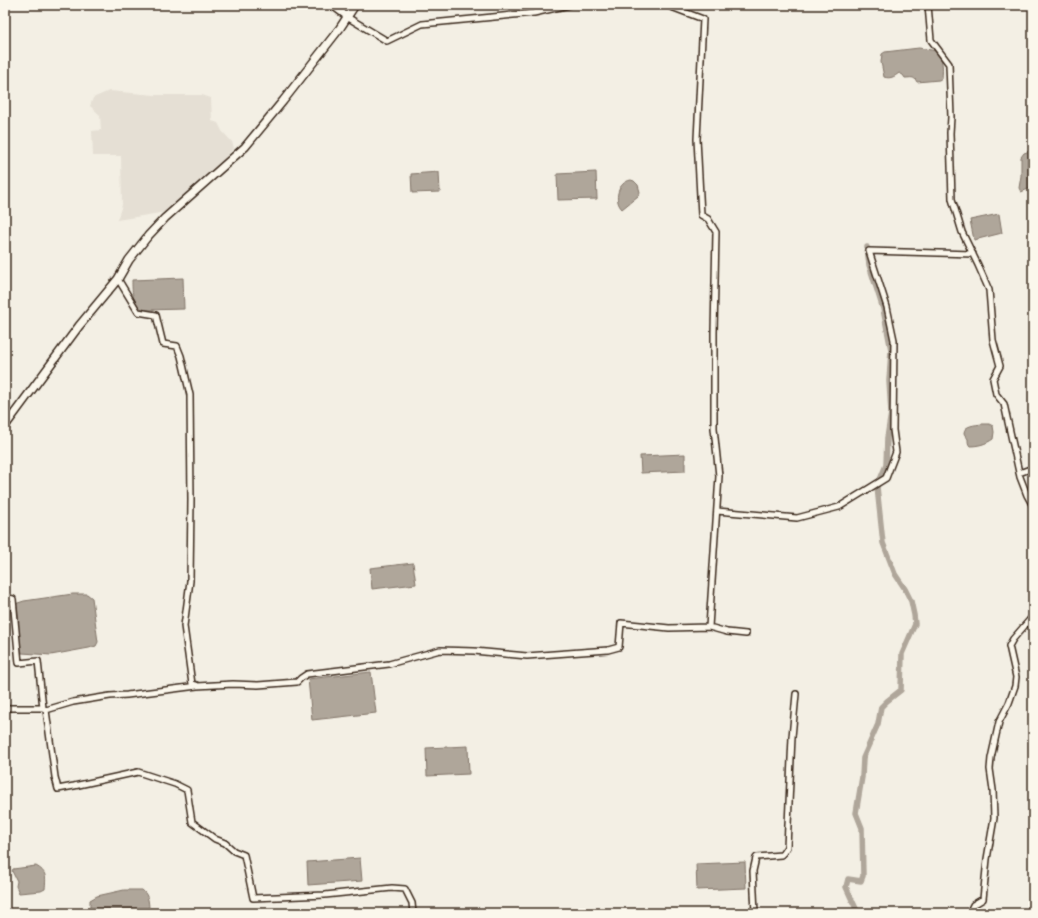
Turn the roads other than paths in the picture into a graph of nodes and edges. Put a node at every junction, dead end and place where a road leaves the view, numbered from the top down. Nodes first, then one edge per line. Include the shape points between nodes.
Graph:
1 (331, 5) edge
2 (336, 5) edge
3 (355, 5) edge
4 (569, 5) edge
5 (666, 5) edge
6 (928, 5) edge
7 (347, 18) junction
8 (973, 254) junction
9 (118, 279) junction
10 (5, 426) edge
11 (1033, 468) edge
12 (1018, 473) junction
13 (1033, 506) edge
14 (717, 511) junction
15 (5, 597) edge
16 (1033, 616) edge
17 (709, 627) junction
18 (746, 634) dead end
19 (197, 686) junction
20 (796, 694) dead end
21 (5, 708) edge
22 (44, 709) junction
23 (413, 913) edge
24 (754, 913) edge
25 (969, 913) edge

1 - 7 street
2 - 7 street
3 - 7 main road
4 - 7 street via 534,13 422,24 387,40
5 - 14 street via 703,19 697,139 701,215 708,219 716,232 714,428 719,476
6 - 8 street via 931,40 949,64 952,199 962,232
7 - 9 main road via 245,147 165,218 129,260
8 - 12 street via 989,290 993,340 1000,366 993,379 996,394 1004,404
8 - 14 street via 869,251 887,307 894,340 893,430 896,452 886,478 839,507 797,518
9 - 10 main road via 79,326
9 - 19 street via 138,312 156,315 163,344 177,346 190,395 190,582 184,626 192,684
11 - 12 street
12 - 13 street
14 - 17 street
15 - 22 street via 13,600 19,663 38,661
16 - 25 street via 1009,646 1016,677 1015,686 999,722 991,758 994,818 983,899 972,904
17 - 18 street
17 - 19 street via 669,628 621,623 619,647 608,650 527,656 440,650 389,664 307,674 297,682
19 - 22 street via 110,696
20 - 24 street via 787,847 781,855 756,858 753,871
21 - 22 street
22 - 23 street via 58,789 138,772 187,790 192,822 215,839 244,855 253,898 406,889

